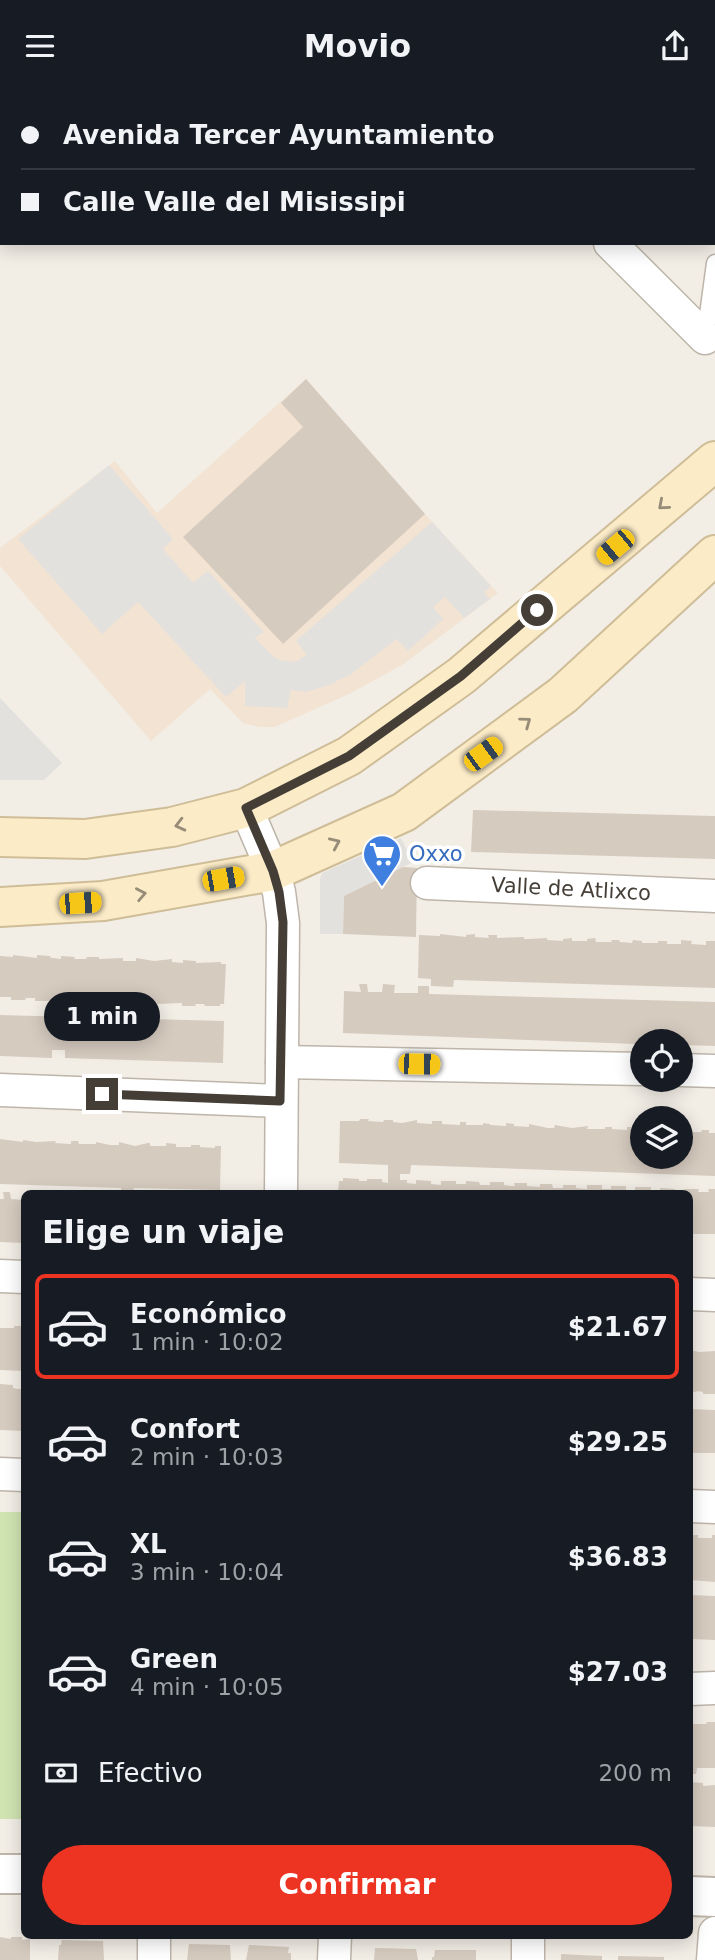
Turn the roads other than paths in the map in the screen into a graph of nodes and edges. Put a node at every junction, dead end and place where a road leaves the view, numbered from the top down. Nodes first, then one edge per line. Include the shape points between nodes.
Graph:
1 (612, 245) edge
2 (715, 263) edge
3 (710, 344) edge
4 (715, 461) edge
5 (715, 555) edge
6 (246, 808) junction
7 (0, 837) edge
8 (273, 871) junction
9 (427, 883) dead end
10 (715, 896) edge
11 (0, 907) edge
12 (282, 1062) junction
13 (630, 1069) edge
14 (693, 1070) edge
15 (715, 1071) edge
16 (0, 1090) edge
17 (280, 1101) junction
18 (281, 1190) edge
19 (0, 1276) edge
20 (21, 1277) edge
21 (693, 1294) edge
22 (715, 1295) edge
23 (0, 1474) edge
24 (21, 1475) edge
25 (693, 1506) edge
26 (715, 1507) edge
27 (715, 1688) edge
28 (693, 1689) edge
29 (0, 1874) edge
30 (21, 1874) edge
31 (693, 1896) edge
32 (715, 1897) edge
33 (715, 1933) edge
34 (154, 1939) edge
35 (335, 1939) edge
36 (528, 1939) edge
37 (154, 1960) edge
38 (334, 1960) edge
39 (528, 1960) edge
40 (713, 1960) edge

1 - 3 street
2 - 3 lane
4 -> 6 main road via 461,676 349,756
8 -> 5 main road via 404,812 563,695
6 -> 7 main road via 172,827 85,839
6 - 8 street
11 -> 8 main road via 103,901
8 - 12 street via 283,922
9 - 10 street, Valle de Atlixco
12 - 13 street
12 - 17 street
14 - 15 street
16 - 17 street
17 - 18 street
19 - 20 street
21 - 22 street
23 - 24 street
25 - 26 street
27 - 28 street
29 - 30 street
31 - 32 street
33 - 40 street
34 - 37 street
35 - 38 street
36 - 39 street

